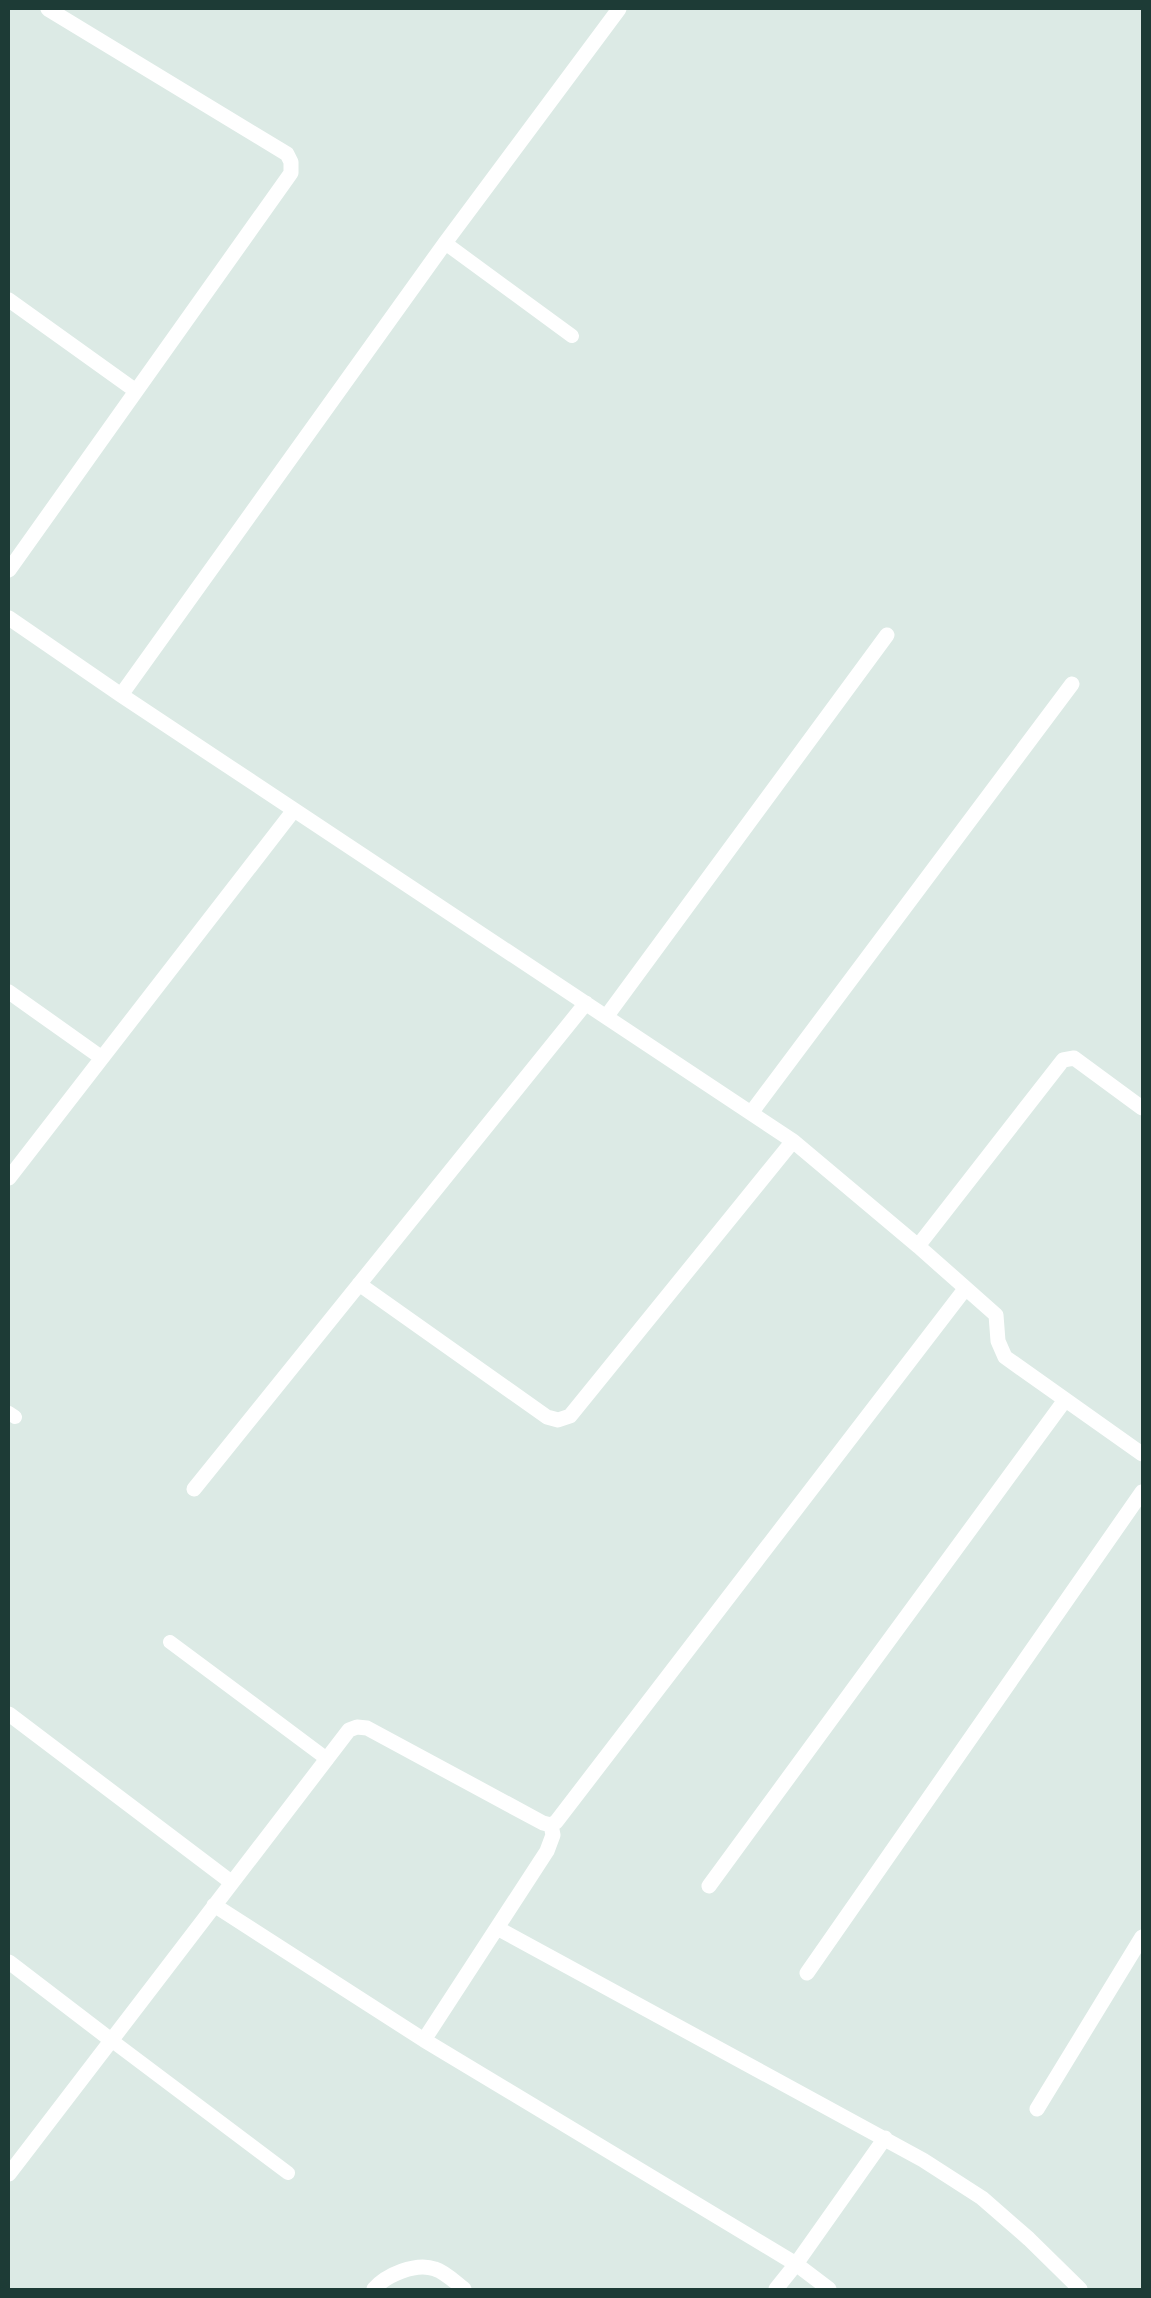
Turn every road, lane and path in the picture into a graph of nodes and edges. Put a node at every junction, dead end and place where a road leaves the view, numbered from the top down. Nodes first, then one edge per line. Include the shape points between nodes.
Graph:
1 (48, 9) edge
2 (619, 9) edge
3 (445, 243) junction
4 (9, 300) edge
5 (572, 336) dead end
6 (136, 391) junction
7 (9, 570) edge
8 (9, 618) edge
9 (887, 635) dead end
10 (1072, 684) dead end
11 (121, 695) junction
12 (294, 810) junction
13 (9, 992) edge
14 (586, 1004) junction
15 (606, 1017) junction
16 (102, 1058) junction
17 (1142, 1108) edge
18 (751, 1113) junction
19 (793, 1141) junction
20 (9, 1178) edge
21 (918, 1246) junction
22 (360, 1284) junction
23 (965, 1289) junction
24 (1064, 1400) junction
25 (1142, 1454) edge
26 (194, 1489) dead end
27 (1142, 1492) edge
28 (170, 1642) dead end
29 (9, 1714) edge
30 (327, 1759) junction
31 (551, 1825) junction
32 (231, 1882) junction
33 (709, 1886) dead end
34 (214, 1905) junction
35 (497, 1928) junction
36 (1142, 1937) edge
37 (9, 1962) edge
38 (807, 1973) dead end
39 (111, 2040) junction
40 (424, 2040) junction
41 (1038, 2109) dead end
42 (885, 2138) junction
43 (288, 2173) dead end
44 (9, 2174) edge
45 (796, 2264) junction
46 (374, 2289) edge
47 (464, 2289) edge
48 (776, 2289) edge
49 (829, 2289) edge
50 (1080, 2289) edge

1 - 6 street via 287,154 291,162 291,174
2 - 3 street
3 - 5 lane
3 - 11 street
4 - 6 street
6 - 7 street
8 - 11 street
9 - 15 street
10 - 18 street
11 - 12 street
12 - 14 street
12 - 16 street
13 - 16 street
14 - 15 street
14 - 22 street
15 - 18 street
16 - 20 street
17 - 21 street via 1074,1058 1063,1060
18 - 19 street
19 - 21 street
19 - 22 street via 570,1416 563,1420 547,1417
21 - 23 street
22 - 26 street
23 - 24 street via 996,1315 998,1341 1005,1357
23 - 31 street
24 - 25 street
24 - 33 street
27 - 38 street
28 - 30 lane
29 - 32 street
30 - 31 street via 349,1730 367,1728
30 - 32 street
31 - 35 street via 553,1835 547,1851
32 - 34 street
34 - 39 street
34 - 40 street
35 - 40 street
35 - 42 street
36 - 41 street
37 - 39 street
39 - 43 lane
39 - 44 street
40 - 45 street
42 - 45 street
42 - 50 street via 982,2198
45 - 48 street
45 - 49 street
46 - 47 street via 392,2275 412,2268 435,2268

